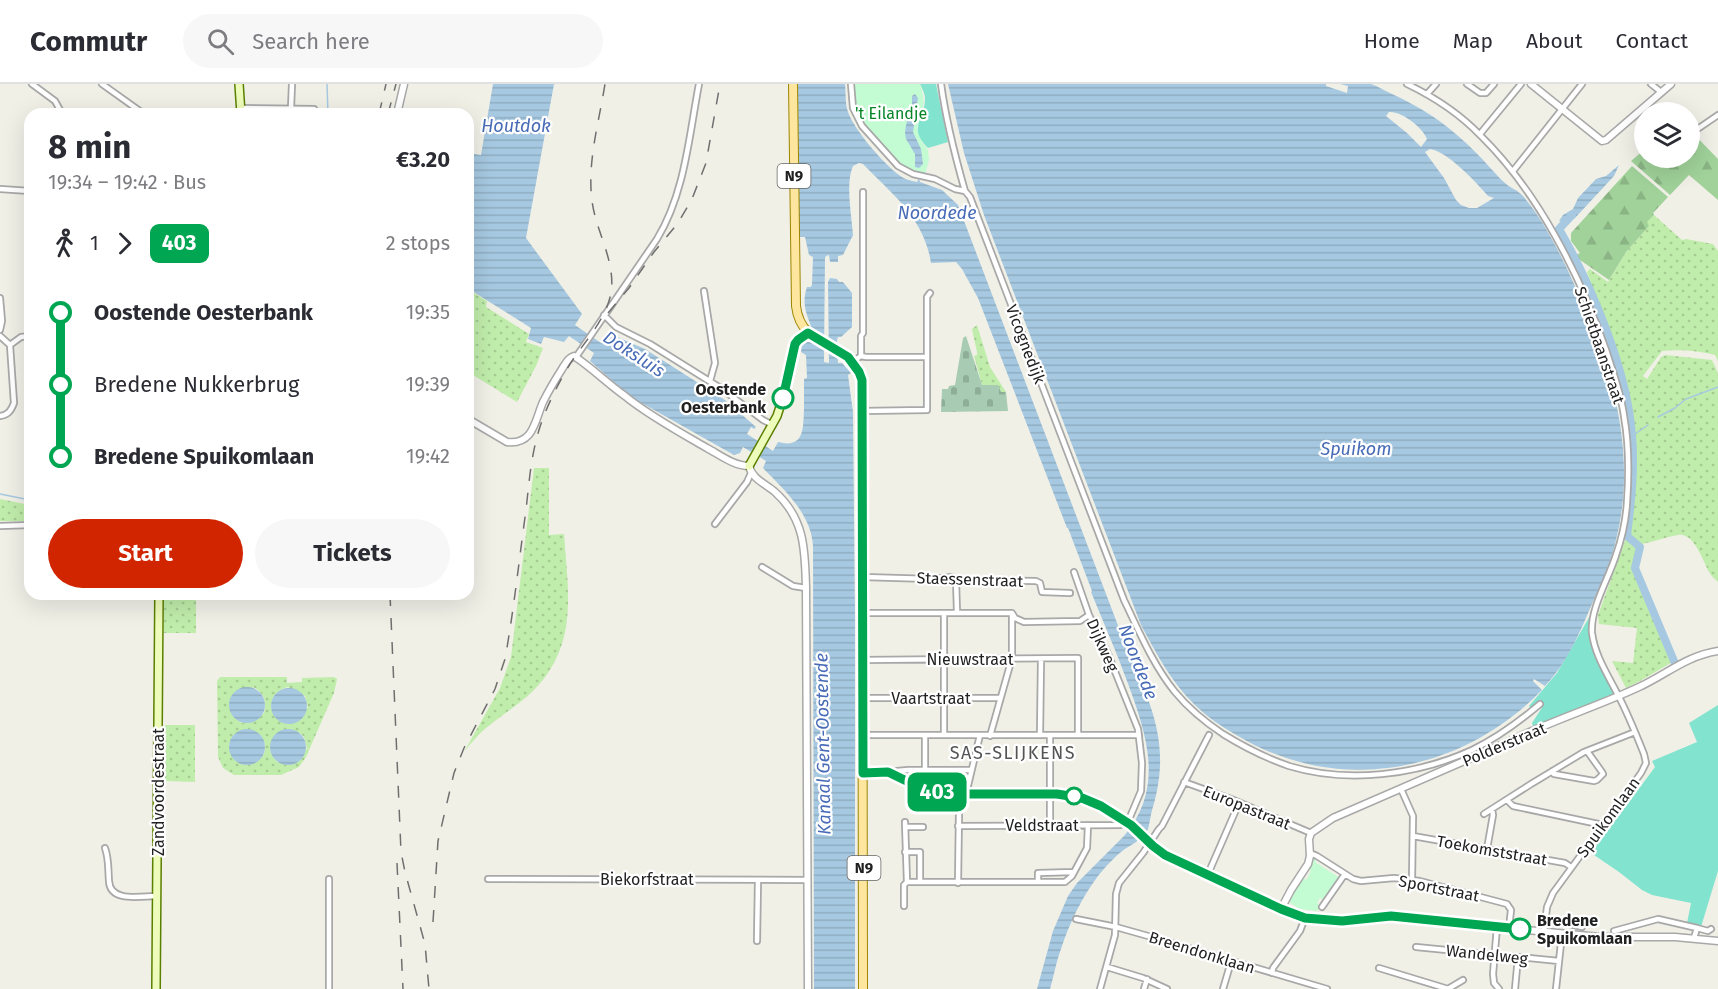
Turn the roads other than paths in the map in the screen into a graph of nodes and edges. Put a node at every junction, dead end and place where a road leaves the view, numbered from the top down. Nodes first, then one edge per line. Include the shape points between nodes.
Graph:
1 (32, 84) edge
2 (102, 84) edge
3 (239, 84) edge
4 (292, 84) edge
5 (404, 84) edge
6 (699, 84) edge
7 (793, 84) edge
8 (851, 84) edge
9 (941, 84) edge
10 (1407, 84) edge
11 (1436, 84) edge
12 (1467, 84) edge
13 (1494, 84) edge
14 (1521, 84) edge
15 (1531, 84) edge
16 (1582, 84) edge
17 (1651, 84) edge
18 (1671, 84) edge
19 (1661, 92) junction
20 (1427, 94) junction
21 (59, 108) edge
22 (136, 108) edge
23 (241, 108) edge
24 (291, 108) edge
25 (398, 108) edge
26 (1562, 109) junction
27 (1718, 114) edge
28 (1700, 127) edge
29 (1480, 134) junction
30 (1513, 171) junction
31 (0, 189) edge
32 (24, 191) edge
33 (965, 191) junction
34 (863, 192) dead end
35 (704, 291) dead end
36 (930, 293) dead end
37 (0, 298) edge
38 (604, 315) junction
39 (0, 330) edge
40 (810, 335) junction
41 (0, 336) edge
42 (24, 337) edge
43 (10, 345) junction
44 (861, 356) junction
45 (576, 357) junction
46 (927, 357) junction
47 (852, 362) junction
48 (710, 381) junction
49 (862, 411) junction
50 (0, 417) edge
51 (474, 423) edge
52 (771, 428) junction
53 (750, 470) junction
54 (715, 524) dead end
55 (24, 525) edge
56 (0, 526) edge
57 (762, 567) dead end
58 (1074, 572) dead end
59 (863, 577) junction
60 (956, 580) junction
61 (806, 588) junction
62 (1070, 593) dead end
63 (159, 600) edge
64 (957, 612) junction
65 (1012, 612) junction
66 (863, 613) junction
67 (944, 614) junction
68 (1089, 615) junction
69 (1592, 633) joint
70 (1718, 651) edge
71 (1012, 658) junction
72 (944, 659) junction
73 (1041, 659) junction
74 (863, 660) junction
75 (1619, 696) junction
76 (863, 698) junction
77 (944, 698) junction
78 (1000, 698) junction
79 (1540, 704) dead end
80 (1635, 732) junction
81 (863, 735) junction
82 (944, 735) junction
83 (980, 735) junction
84 (1040, 735) junction
85 (1078, 735) junction
86 (1139, 735) junction
87 (1209, 735) dead end
88 (925, 736) junction
89 (990, 736) junction
90 (1050, 736) junction
91 (1587, 751) junction
92 (971, 770) junction
93 (925, 771) junction
94 (1552, 771) junction
95 (863, 773) junction
96 (893, 774) junction
97 (1184, 782) junction
98 (1401, 789) junction
99 (966, 794) junction
100 (1049, 794) junction
101 (1507, 800) junction
102 (1239, 803) junction
103 (1492, 809) junction
104 (1484, 814) dead end
105 (1129, 824) junction
106 (1050, 825) junction
107 (1088, 825) junction
108 (1603, 825) junction
109 (958, 826) junction
110 (923, 827) dead end
111 (1311, 833) junction
112 (1413, 836) junction
113 (1150, 843) junction
114 (105, 848) dead end
115 (1487, 849) junction
116 (905, 852) junction
117 (1310, 853) junction
118 (1571, 867) junction
119 (1074, 872) junction
120 (1208, 874) junction
121 (1345, 874) junction
122 (329, 879) dead end
123 (488, 879) dead end
124 (758, 880) junction
125 (807, 880) junction
126 (1412, 880) junction
127 (907, 882) junction
128 (920, 882) junction
129 (1038, 882) junction
130 (958, 883) junction
131 (157, 896) junction
132 (904, 906) dead end
133 (1322, 907) dead end
134 (1281, 909) junction
135 (1305, 918) junction
136 (1545, 918) junction
137 (1076, 919) dead end
138 (1116, 927) junction
139 (1497, 927) junction
140 (1582, 927) dead end
141 (1509, 928) junction
142 (1697, 928) junction
143 (1711, 929) dead end
144 (1544, 932) junction
145 (1616, 933) junction
146 (1562, 934) junction
147 (1694, 938) junction
148 (757, 941) dead end
149 (1718, 941) edge
150 (1416, 947) dead end
151 (1494, 955) junction
152 (1518, 957) junction
153 (1559, 961) junction
154 (1232, 962) junction
155 (1107, 967) junction
156 (1379, 968) dead end
157 (1272, 973) junction
158 (1147, 979) junction
159 (1463, 980) dead end
160 (1427, 986) edge
161 (156, 989) edge
162 (329, 989) edge
163 (808, 989) edge
164 (863, 989) edge
165 (1100, 989) edge
166 (1144, 989) edge
167 (1167, 989) edge
168 (1223, 989) edge
169 (1327, 989) edge
170 (1499, 989) edge
171 (1515, 989) edge
172 (1556, 989) edge

1 - 21 street
2 - 22 street
3 - 23 main road
4 - 24 street
5 - 25 street
6 - 38 street via 683,169 668,219
7 - 40 main road, N9 via 796,306 800,323
8 - 33 street via 857,117 898,166
9 - 33 street, Vicognedijk
10 - 20 street, Schietbaanstraat
11 - 20 street
12 - 13 street via 1486,93
14 - 29 street
15 - 26 street
16 - 26 street
17 - 19 street
18 - 19 street
19 - 26 street via 1604,141
20 - 29 street, Schietbaanstraat
26 - 30 street
27 - 28 street
29 - 30 street, Schietbaanstraat
30 - 69 street, Schietbaanstraat via 1576,276 1602,339 1622,404 1629,466 1626,517 1595,609
31 - 32 street
33 - 79 street, Vicognedijk via 1125,600 1166,680 1208,724 1265,757 1291,766 1358,775 1432,765 1473,750
34 - 44 street
35 - 48 street via 715,363
36 - 46 street
37 - 39 street
38 - 45 street
38 - 48 street via 615,327
40 - 47 main road
40 - 52 main road via 795,344 785,391
41 - 43 street
42 - 43 street
43 - 50 street via 14,403 7,415
44 - 46 street
44 - 47 street
45 - 51 street via 569,358 532,430 522,440 507,442
45 - 53 street via 626,398
46 - 49 street via 927,410
47 - 49 main road, N9 via 862,380
48 - 52 street
49 - 59 main road, N9
52 - 53 main road via 754,455
53 - 54 street via 747,482
53 - 61 street via 782,499 797,522 805,556
55 - 56 street
57 - 61 street via 793,586
58 - 68 street, Dijkweg
59 - 60 street, Staessenstraat
59 - 66 main road, N9
60 - 62 street, Staessenstraat via 1036,581 1042,592
60 - 64 street
61 - 125 street
63 - 131 main road, Zandvoordestraat
64 - 65 street
64 - 67 street
65 - 68 street via 1024,622 1080,621
65 - 71 street
66 - 67 street
66 - 74 main road, N9
67 - 72 street
68 - 86 street, Dijkweg
69 - 75 street, Spuikomlaan via 1594,646
70 - 75 street, Polderstraat via 1688,659
71 - 72 street, Nieuwstraat
71 - 73 street, Nieuwstraat
71 - 78 street
72 - 74 street, Nieuwstraat
72 - 77 street
73 - 84 street
73 - 85 street, Nieuwstraat via 1078,658
74 - 76 main road, N9
75 - 80 street, Spuikomlaan
75 - 98 street, Polderstraat
76 - 77 street, Vaartstraat
76 - 81 main road, N9
77 - 78 street, Vaartstraat
77 - 82 street
78 - 89 street
80 - 91 street
80 - 108 street, Spuikomlaan via 1645,765
81 - 88 street
81 - 95 main road, N9
82 - 83 street
82 - 88 street
83 - 89 street
83 - 92 street
84 - 89 street
84 - 90 street
85 - 86 street
85 - 90 street
86 - 105 street, Dijkweg via 1141,790
87 - 97 street
88 - 93 street
90 - 100 street
91 - 94 street
91 - 94 street via 1602,772 1594,782
92 - 93 street
92 - 99 street
93 - 96 street
94 - 101 street
95 - 96 street
95 - 164 main road, N9
96 - 99 street via 942,794
97 - 102 street, Europastraat
97 - 113 street
98 - 111 street, Polderstraat via 1333,818
98 - 112 street via 1413,816
99 - 100 street
99 - 109 street
100 - 105 street via 1089,800
100 - 106 street
101 - 103 street
101 - 108 street via 1513,806
102 - 111 street, Europastraat
102 - 120 street
103 - 104 street
103 - 115 street
105 - 107 street, Veldstraat
105 - 113 street
106 - 107 street, Veldstraat
106 - 109 street, Veldstraat
107 - 119 street via 1087,848
108 - 118 street, Spuikomlaan
109 - 130 street
110 - 116 street via 905,824
111 - 117 street
112 - 115 street, Toekomststraat
112 - 126 street
113 - 120 street via 1165,855
113 - 138 street via 1119,883
114 - 131 street via 112,891 121,897
115 - 118 street, Toekomststraat
116 - 127 street
116 - 128 street via 921,852
117 - 121 street
117 - 134 street via 1307,867
118 - 136 street, Spuikomlaan via 1553,893
119 - 129 street via 1065,882
119 - 129 street via 1038,873
120 - 134 street
121 - 126 street, Sportstraat via 1361,881
121 - 133 street
122 - 162 street
123 - 124 street, Biekorfstraat
124 - 125 street, Biekorfstraat
124 - 148 street
125 - 163 street
126 - 141 street, Sportstraat via 1507,904 1511,910
127 - 128 street
127 - 132 street
128 - 130 street
129 - 130 street
131 - 161 main road, Zandvoordestraat
134 - 135 street
135 - 139 street via 1342,921 1391,916
135 - 157 street
136 - 140 street
136 - 144 street, Spuikomlaan
137 - 138 street, Breendonklaan
138 - 154 street, Breendonklaan
138 - 155 street
139 - 141 street
139 - 151 street
141 - 144 street
142 - 143 street
142 - 145 street via 1658,919
142 - 147 street
144 - 146 street
145 - 146 street
145 - 147 street
146 - 153 street
147 - 149 street
150 - 151 street, Wandelweg
151 - 152 street, Wandelweg
151 - 170 street via 1493,977
152 - 153 street, Wandelweg
152 - 171 street
153 - 172 street
154 - 157 street, Breendonklaan
154 - 168 street
155 - 158 street
155 - 165 street
156 - 160 street
157 - 169 street, Breendonklaan
158 - 166 street
158 - 167 street
159 - 160 street via 1449,989

